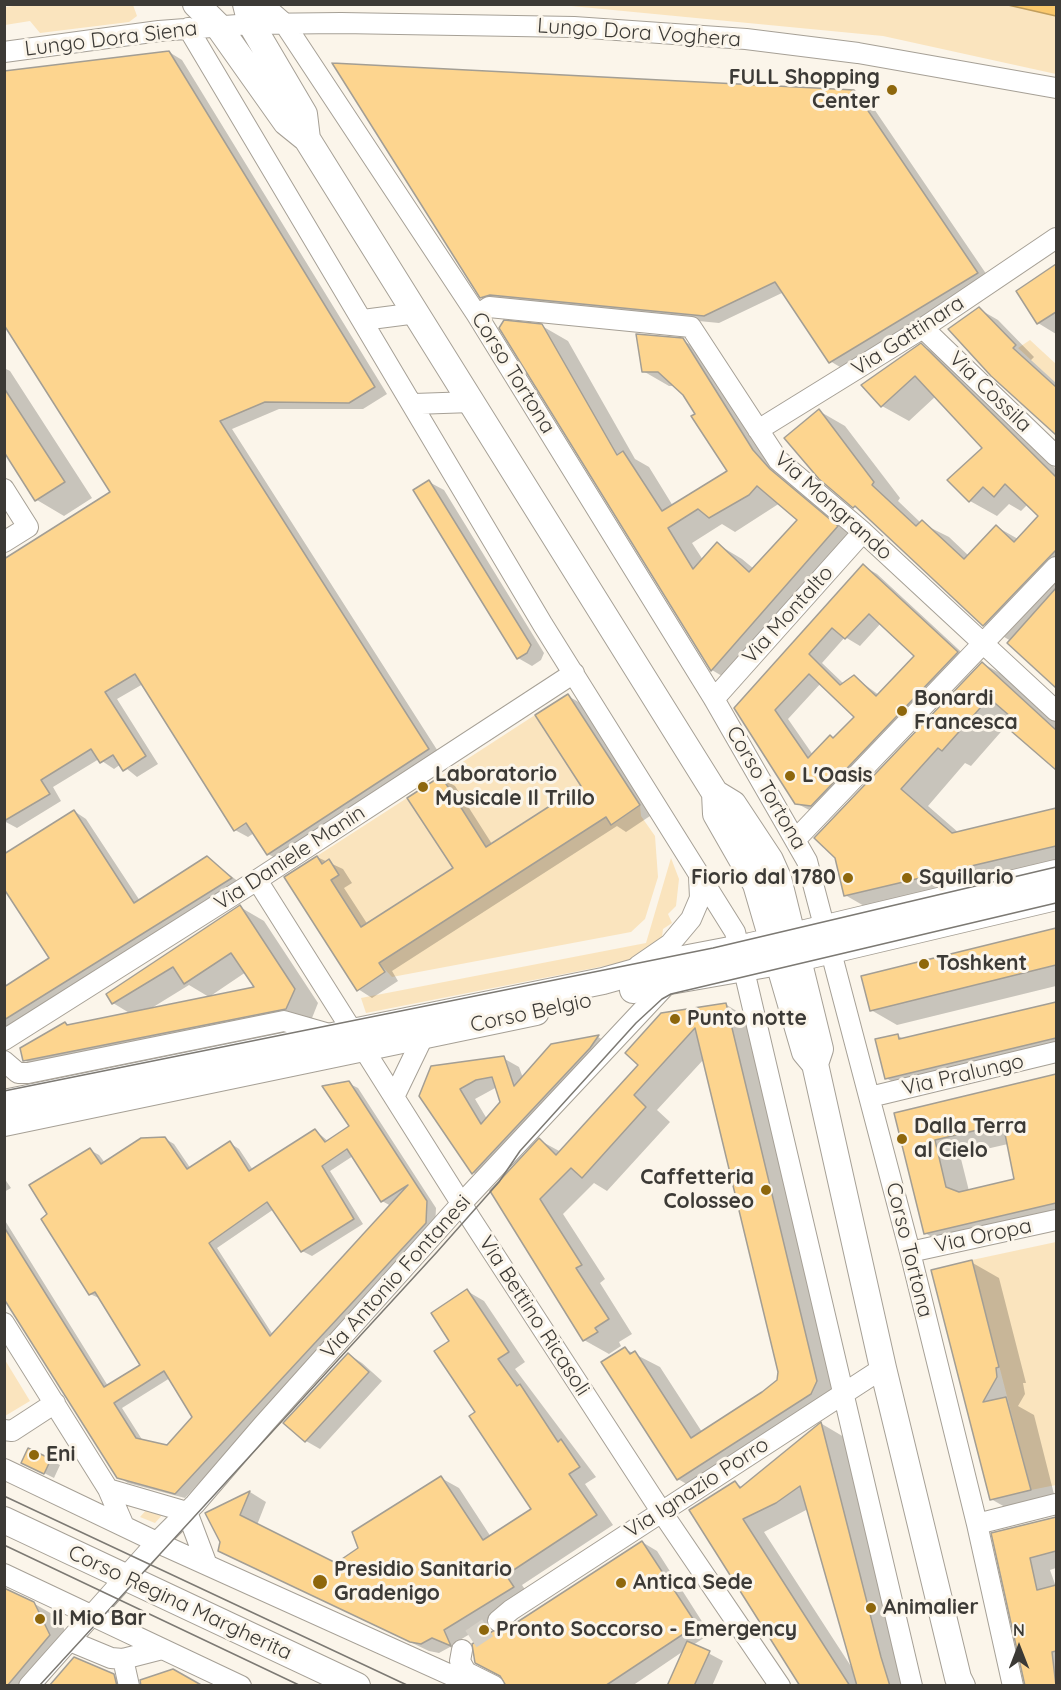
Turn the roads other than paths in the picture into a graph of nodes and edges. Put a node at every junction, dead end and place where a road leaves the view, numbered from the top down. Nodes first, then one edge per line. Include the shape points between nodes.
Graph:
1 (196, 4) edge
2 (253, 11) edge
3 (284, 23) junction
4 (218, 26) junction
5 (188, 28) junction
6 (4, 52) edge
7 (1056, 88) edge
8 (307, 138) junction
9 (1056, 238) edge
10 (417, 313) junction
11 (477, 315) junction
12 (363, 320) junction
13 (923, 328) junction
14 (472, 402) junction
15 (414, 404) junction
16 (758, 430) junction
17 (1056, 456) edge
18 (4, 489) edge
19 (863, 532) junction
20 (4, 542) edge
21 (1056, 567) edge
22 (983, 646) junction
23 (574, 673) junction
24 (714, 699) junction
25 (1056, 711) edge
26 (796, 839) junction
27 (698, 870) junction
28 (1056, 873) edge
29 (257, 880) junction
30 (1056, 897) edge
31 (829, 939) junction
32 (785, 949) junction
33 (742, 957) junction
34 (625, 975) junction
35 (670, 981) junction
36 (423, 1037) junction
37 (351, 1039) junction
38 (4, 1040) edge
39 (1056, 1052) edge
40 (4, 1061) edge
41 (394, 1096) junction
42 (870, 1097) junction
43 (4, 1103) edge
44 (4, 1123) edge
45 (461, 1204) junction
46 (1056, 1220) edge
47 (910, 1252) junction
48 (4, 1323) edge
49 (883, 1368) junction
50 (843, 1393) junction
51 (55, 1402) junction
52 (4, 1430) edge
53 (4, 1469) edge
54 (108, 1489) junction
55 (1056, 1504) edge
56 (661, 1511) junction
57 (187, 1512) junction
58 (4, 1520) edge
59 (977, 1524) junction
60 (124, 1526) junction
61 (157, 1542) junction
62 (207, 1565) junction
63 (4, 1574) edge
64 (126, 1577) junction
65 (505, 1615) tunnel mouth
66 (92, 1616) junction
67 (70, 1641) junction
68 (466, 1644) dead end
69 (162, 1649) junction
70 (123, 1659) junction
71 (959, 1683) edge
72 (29, 1686) edge
73 (129, 1686) edge
74 (241, 1686) edge
75 (357, 1686) edge
76 (474, 1686) edge
77 (494, 1686) edge
78 (780, 1686) edge
79 (912, 1686) edge
80 (1013, 1686) edge

1 - 4 main road, Corso Tortona
2 - 3 street, Lungo Dora Voghera
2 - 4 street, Lungo Dora Voghera
2 - 8 main road, Corso Tortona via 304,114
3 - 7 street, Lungo Dora Voghera via 573,27 746,39 858,53
3 - 11 street, Corso Tortona
4 - 5 street, Lungo Dora Siena
4 - 8 main road, Corso Tortona via 286,122
5 - 6 street, Lungo Dora Siena
5 - 12 street
8 - 10 main road, Corso Tortona
9 - 13 street, Via Gattinara
10 - 12 street
10 - 14 main road, Corso Tortona
11 - 16 street, Via Mongrando via 489,307 691,327
11 - 24 street, Corso Tortona
12 - 15 street
13 - 16 street, Via Gattinara
13 - 17 street, Via Cossila
14 - 15 street
14 - 32 main road, Corso Tortona via 715,793 733,804 770,860 778,878
15 - 23 street
16 - 19 street, Via Mongrando via 778,460
18 - 20 street via 28,527
19 - 22 street, Via Mongrando
19 - 24 street, Via Montalto
21 - 22 street
22 - 25 street, Via Mongrando
22 - 26 street
23 - 27 street
23 - 29 street, Via Daniele Manin
24 - 26 street, Corso Tortona
26 - 31 street, Corso Tortona via 807,861
27 - 33 street via 735,932
27 - 34 street via 700,898 691,919 670,944
28 - 31 main road, Corso Belgio
29 - 37 street, Via Bettino Ricasoli
29 - 38 street, Via Daniele Manin
30 - 31 main road, Corso Belgio
31 - 32 main road, Corso Belgio
31 - 42 street, Corso Tortona
32 - 33 main road, Corso Belgio
32 - 49 main road, Corso Tortona via 805,1052 815,1064
33 - 34 main road, Corso Belgio via 678,960
33 - 35 main road, Corso Belgio
33 - 50 street
34 - 37 main road, Corso Belgio
35 - 36 main road, Corso Belgio
35 - 45 street, Via Antonio Fontanesi
36 - 37 main road, Corso Belgio
36 - 41 street
37 - 40 street, Corso Belgio via 284,1021 28,1073 18,1073
37 - 41 street, Via Bettino Ricasoli
37 - 43 main road, Corso Belgio
37 - 44 main road, Corso Belgio
39 - 42 street, Via Pralungo
41 - 45 street, Via Bettino Ricasoli
42 - 47 street, Corso Tortona
45 - 56 street, Via Bettino Ricasoli
45 - 57 street, Via Antonio Fontanesi
46 - 47 street, Via Oropa
47 - 59 street, Corso Tortona
48 - 51 street
49 - 50 street, Via Ignazio Porro
49 - 71 main road, Corso Tortona
50 - 56 street, Via Ignazio Porro
50 - 79 street
51 - 52 street via 12,1431
51 - 54 street
53 - 60 street
54 - 57 street
54 - 60 street
55 - 59 street
56 - 65 street, Via Ignazio Porro
56 - 78 street, Via Bettino Ricasoli
57 - 61 street, Via Antonio Fontanesi
57 - 62 street
58 - 64 main road, Corso Regina Margherita
59 - 80 street, Corso Tortona
60 - 61 street
61 - 62 street
61 - 64 street, Via Antonio Fontanesi
62 - 76 street
63 - 66 street
64 - 66 street, Via Antonio Fontanesi
64 - 75 main road, Corso Regina Margherita
66 - 67 street, Via Antonio Fontanesi
66 - 69 street
67 - 70 street
67 - 72 street, Via Antonio Fontanesi
68 - 77 street via 460,1661 466,1672
69 - 70 street
69 - 74 street
70 - 73 street

